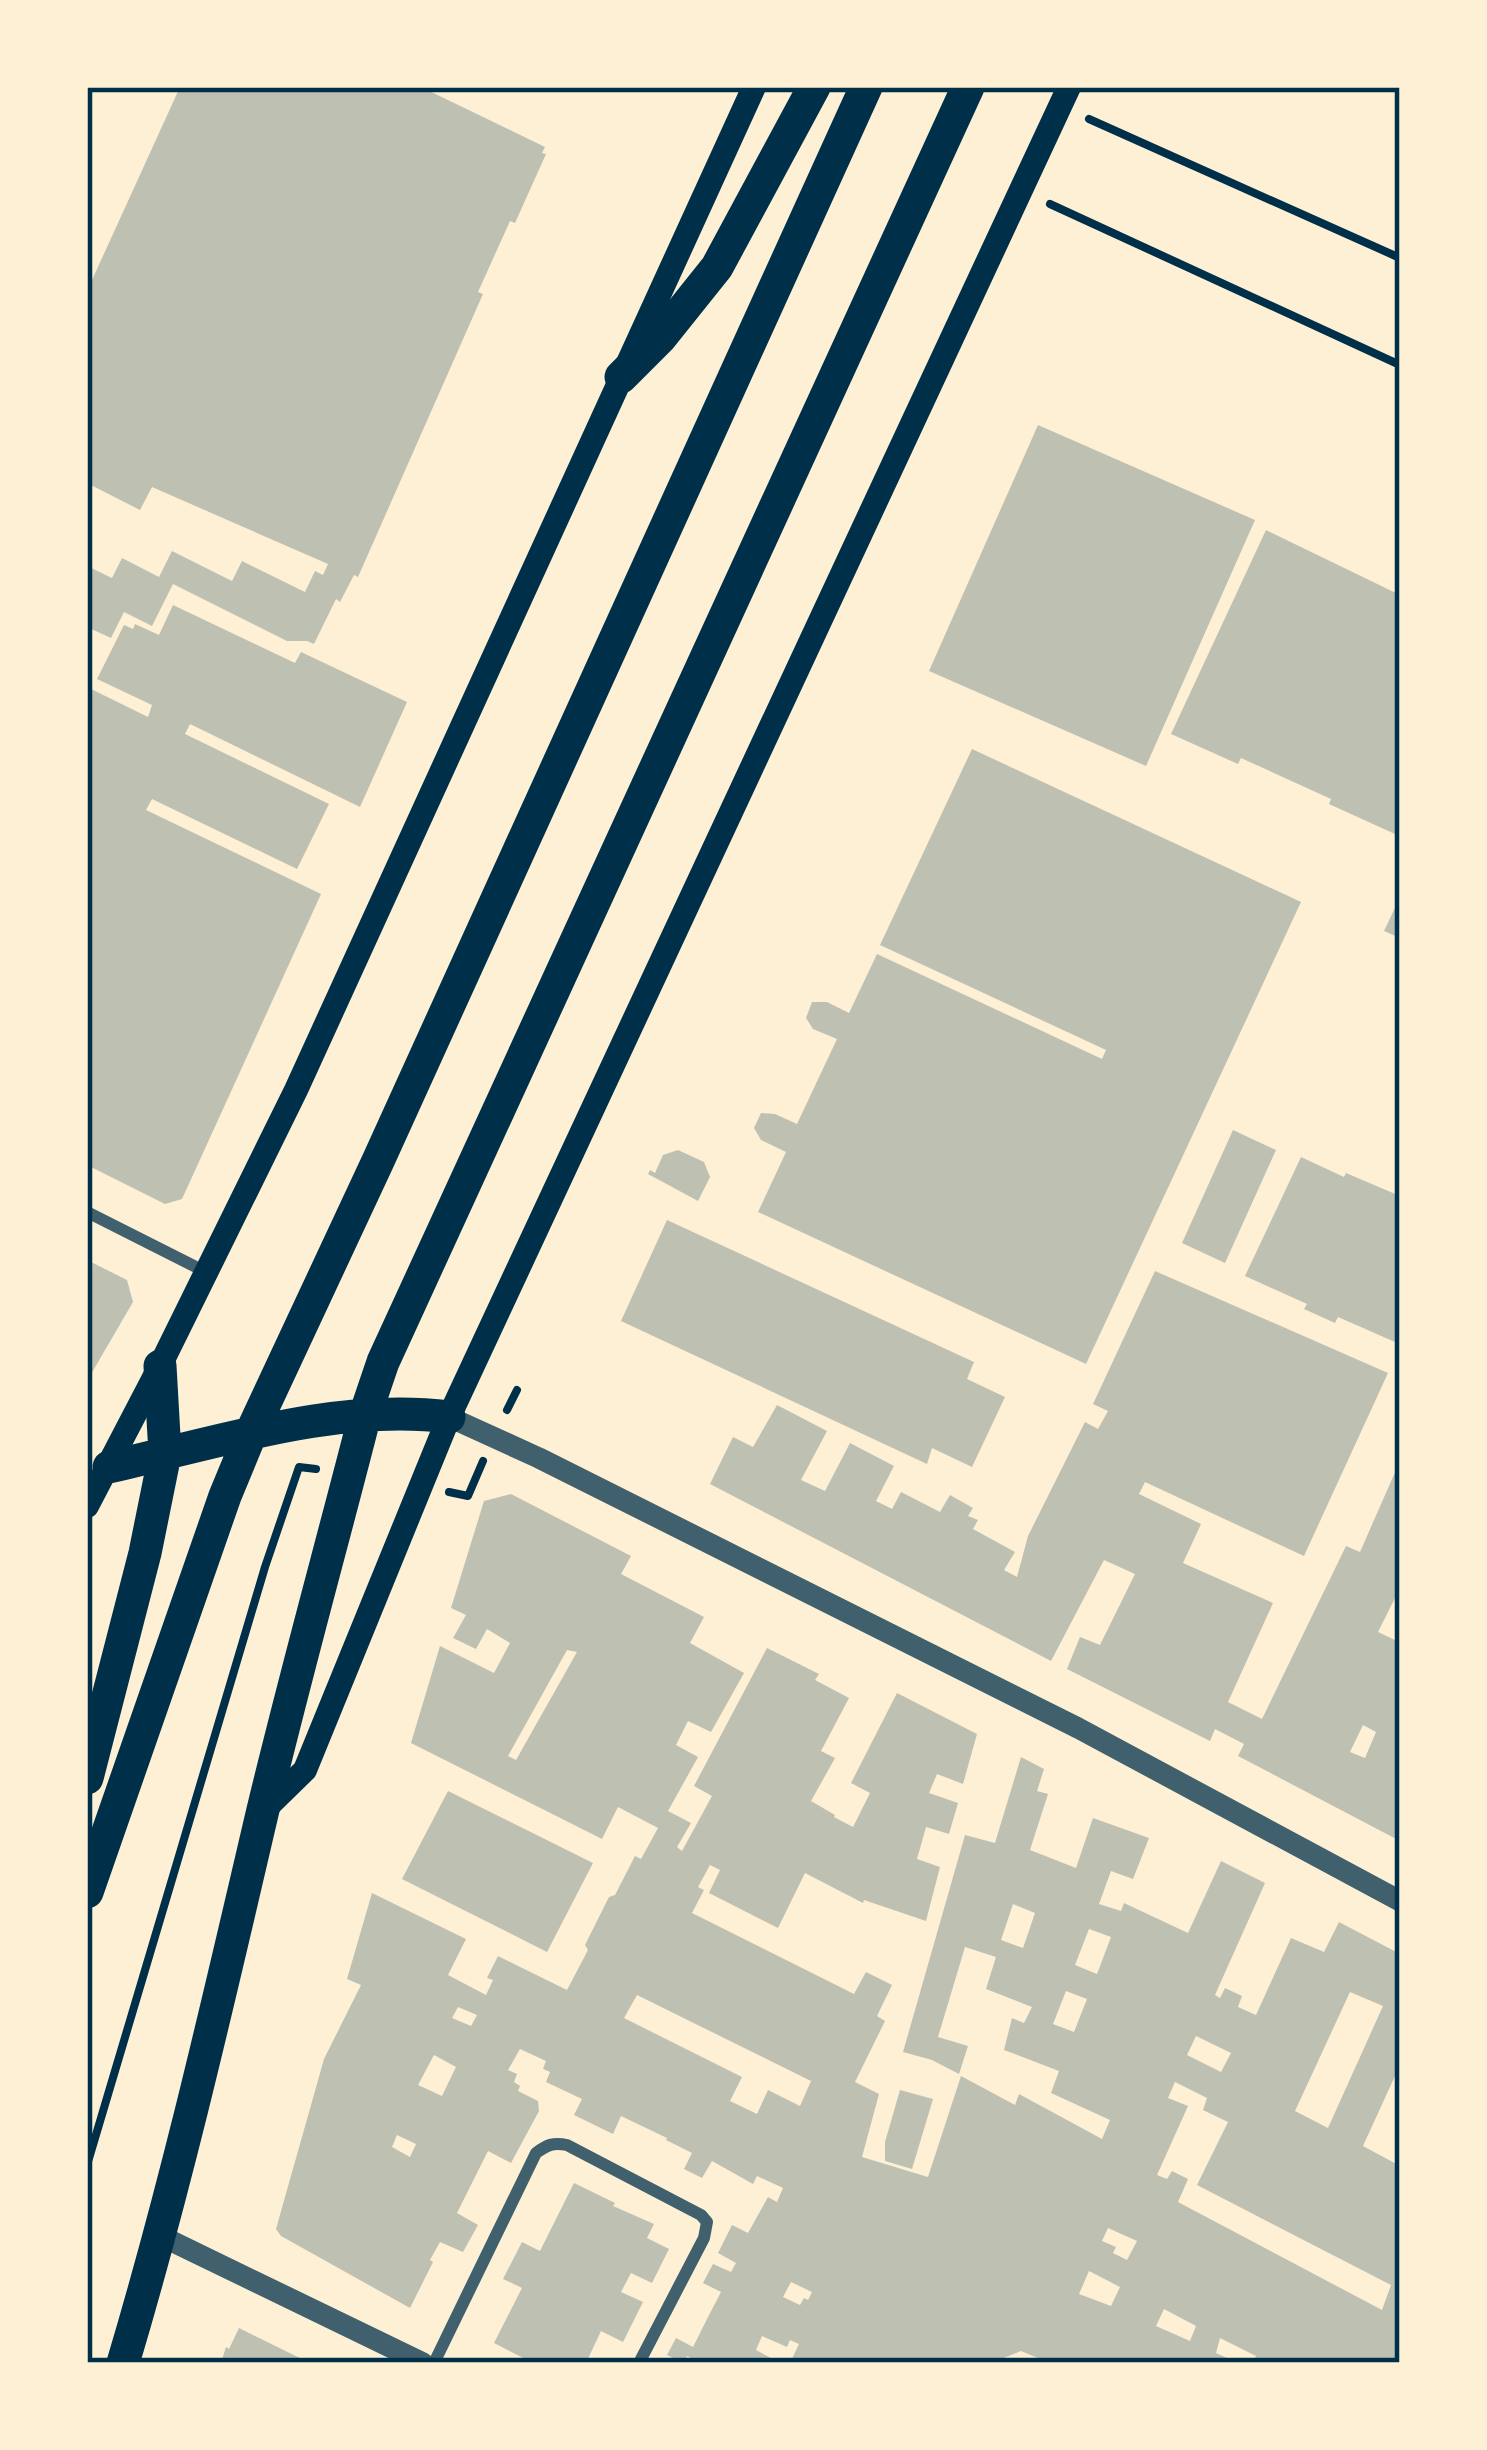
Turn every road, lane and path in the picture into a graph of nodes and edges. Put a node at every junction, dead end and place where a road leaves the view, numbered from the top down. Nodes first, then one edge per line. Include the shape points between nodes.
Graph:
1 (754, 87) edge
2 (814, 87) edge
3 (866, 87) edge
4 (968, 87) edge
5 (1065, 97) edge
6 (1021, 192) junction
7 (1400, 258) edge
8 (1400, 365) edge
9 (621, 377) junction
10 (87, 1212) edge
11 (207, 1272) junction
12 (160, 1366) junction
13 (364, 1415) junction
14 (449, 1417) junction
15 (251, 1433) junction
16 (165, 1454) junction
17 (109, 1467) junction
18 (299, 1467) dead end
19 (87, 1506) edge
20 (87, 1778) edge
21 (263, 1811) junction
22 (87, 1892) edge
23 (1400, 1901) edge
24 (87, 2165) edge
25 (161, 2236) junction
26 (123, 2363) edge
27 (423, 2363) edge
28 (434, 2363) edge
29 (639, 2363) edge

1 - 9 main road
2 - 9 highway via 717,267
3 - 15 highway
4 - 13 highway via 466,1176
5 - 6 main road
5 - 7 path
6 - 8 path
6 - 14 main road
9 - 11 main road
10 - 11 street
11 - 12 main road
12 - 16 highway
12 - 17 main road
13 - 14 highway
13 - 15 highway
13 - 21 highway
14 - 21 main road via 305,1770
14 - 23 street via 1078,1729
15 - 16 highway
15 - 22 highway
16 - 17 highway
16 - 20 highway
17 - 19 main road
18 - 24 path
21 - 25 highway
25 - 26 highway
25 - 27 street
28 - 29 street via 536,2152 557,2143 706,2222

